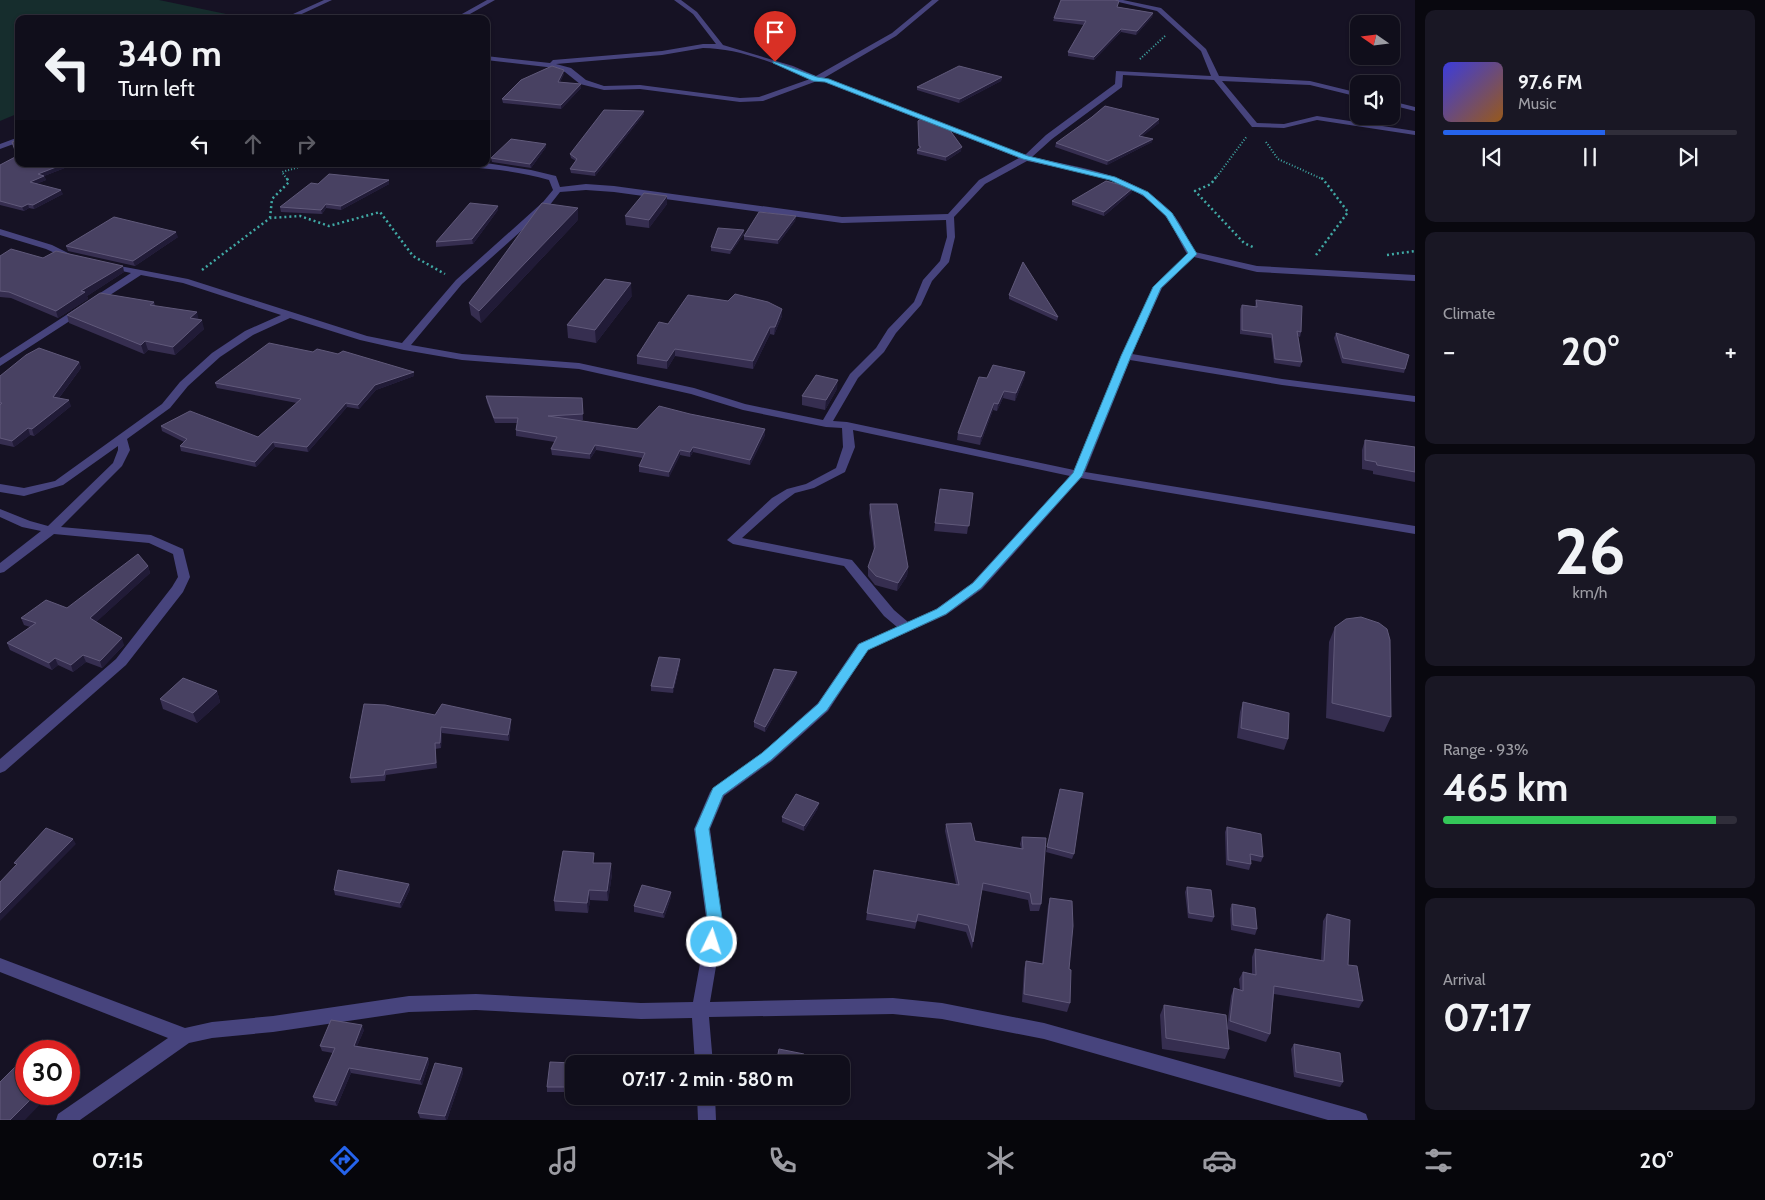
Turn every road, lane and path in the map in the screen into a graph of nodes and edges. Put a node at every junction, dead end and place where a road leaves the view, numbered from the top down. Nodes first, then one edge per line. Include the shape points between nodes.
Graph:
1 (329, 0) edge
2 (492, 0) edge
3 (678, 0) edge
4 (936, 0) edge
5 (1113, 0) edge
6 (1159, 9) junction
7 (294, 15) edge
8 (464, 15) edge
9 (721, 46) junction
10 (490, 58) edge
11 (528, 63) junction
12 (1119, 73) junction
13 (1216, 78) junction
14 (816, 79) junction
15 (1350, 93) edge
16 (1400, 105) edge
17 (1415, 109) edge
18 (1256, 125) junction
19 (1415, 133) edge
20 (15, 141) edge
21 (0, 147) edge
22 (1026, 158) junction
23 (490, 166) edge
24 (300, 167) edge
25 (557, 190) junction
26 (950, 217) junction
27 (270, 218) junction
28 (0, 232) edge
29 (1255, 248) dead end
30 (1415, 251) edge
31 (1192, 254) junction
32 (1316, 255) dead end
33 (1387, 255) dead end
34 (79, 259) edge
35 (95, 262) edge
36 (140, 272) junction
37 (1415, 278) edge
38 (185, 281) junction
39 (459, 282) junction
40 (288, 315) junction
41 (404, 347) junction
42 (1126, 356) junction
43 (0, 363) edge
44 (1415, 399) edge
45 (826, 424) junction
46 (846, 425) junction
47 (122, 440) junction
48 (1078, 474) junction
49 (0, 488) edge
50 (0, 513) edge
51 (51, 530) junction
52 (1415, 530) edge
53 (0, 569) edge
54 (907, 628) junction
55 (0, 767) edge
56 (0, 965) edge
57 (700, 1010) junction
58 (185, 1036) junction
59 (703, 1055) edge
60 (707, 1105) edge
61 (65, 1120) edge
62 (708, 1120) edge
63 (1359, 1120) edge

1 - 7 street
2 - 8 street
3 - 9 street via 695,13
4 - 14 street via 909,26
5 - 6 street
6 - 12 path via 1167,34 1149,53
6 - 13 street via 1204,50
9 - 11 street
9 - 14 street via 781,64
10 - 11 street
11 - 14 street via 568,70 595,87 650,88 740,100 760,99
12 - 13 street
12 - 22 street via 1119,85
13 - 15 street via 1310,83
13 - 18 street
14 - 22 street via 826,80
16 - 17 street
18 - 19 street via 1284,126 1317,118
18 - 29 path via 1211,184 1195,191 1244,243
18 - 32 path via 1278,159 1323,180 1348,212
20 - 21 street
22 - 26 street via 982,182
22 - 31 street via 1112,178 1145,194 1169,215
23 - 25 street via 553,178
24 - 27 path via 282,172 289,182 272,199
25 - 26 street via 614,189 842,220
25 - 39 street via 546,204
26 - 45 street via 951,237 944,262 928,280 918,303 854,376
27 - 38 path
27 - 39 path via 300,216 329,226 380,212 413,256
28 - 34 street
30 - 33 path
31 - 37 street via 1257,269
31 - 42 street via 1158,287
35 - 36 street
36 - 38 street
36 - 43 street
38 - 40 street
39 - 41 street
40 - 41 street
40 - 47 street via 249,333 216,355 184,384 166,406
41 - 45 street via 462,357 579,366
42 - 44 street via 1282,382
42 - 48 street
45 - 46 street
46 - 48 street
46 - 54 street via 849,447 841,470 776,500 733,540 848,563 889,613
47 - 49 street via 60,483 24,492
47 - 51 street via 124,450 118,464
48 - 52 street
48 - 54 street via 977,586 942,612
50 - 51 street
51 - 53 street
51 - 55 street via 151,538 179,552 184,577 121,662
54 - 57 street via 863,647 823,707 767,757 718,792 702,829 715,925
56 - 58 street
57 - 58 street via 641,1011 476,1002 409,1004
57 - 59 street
57 - 63 street via 893,1006 942,1011 1044,1031
58 - 61 street
60 - 62 street

